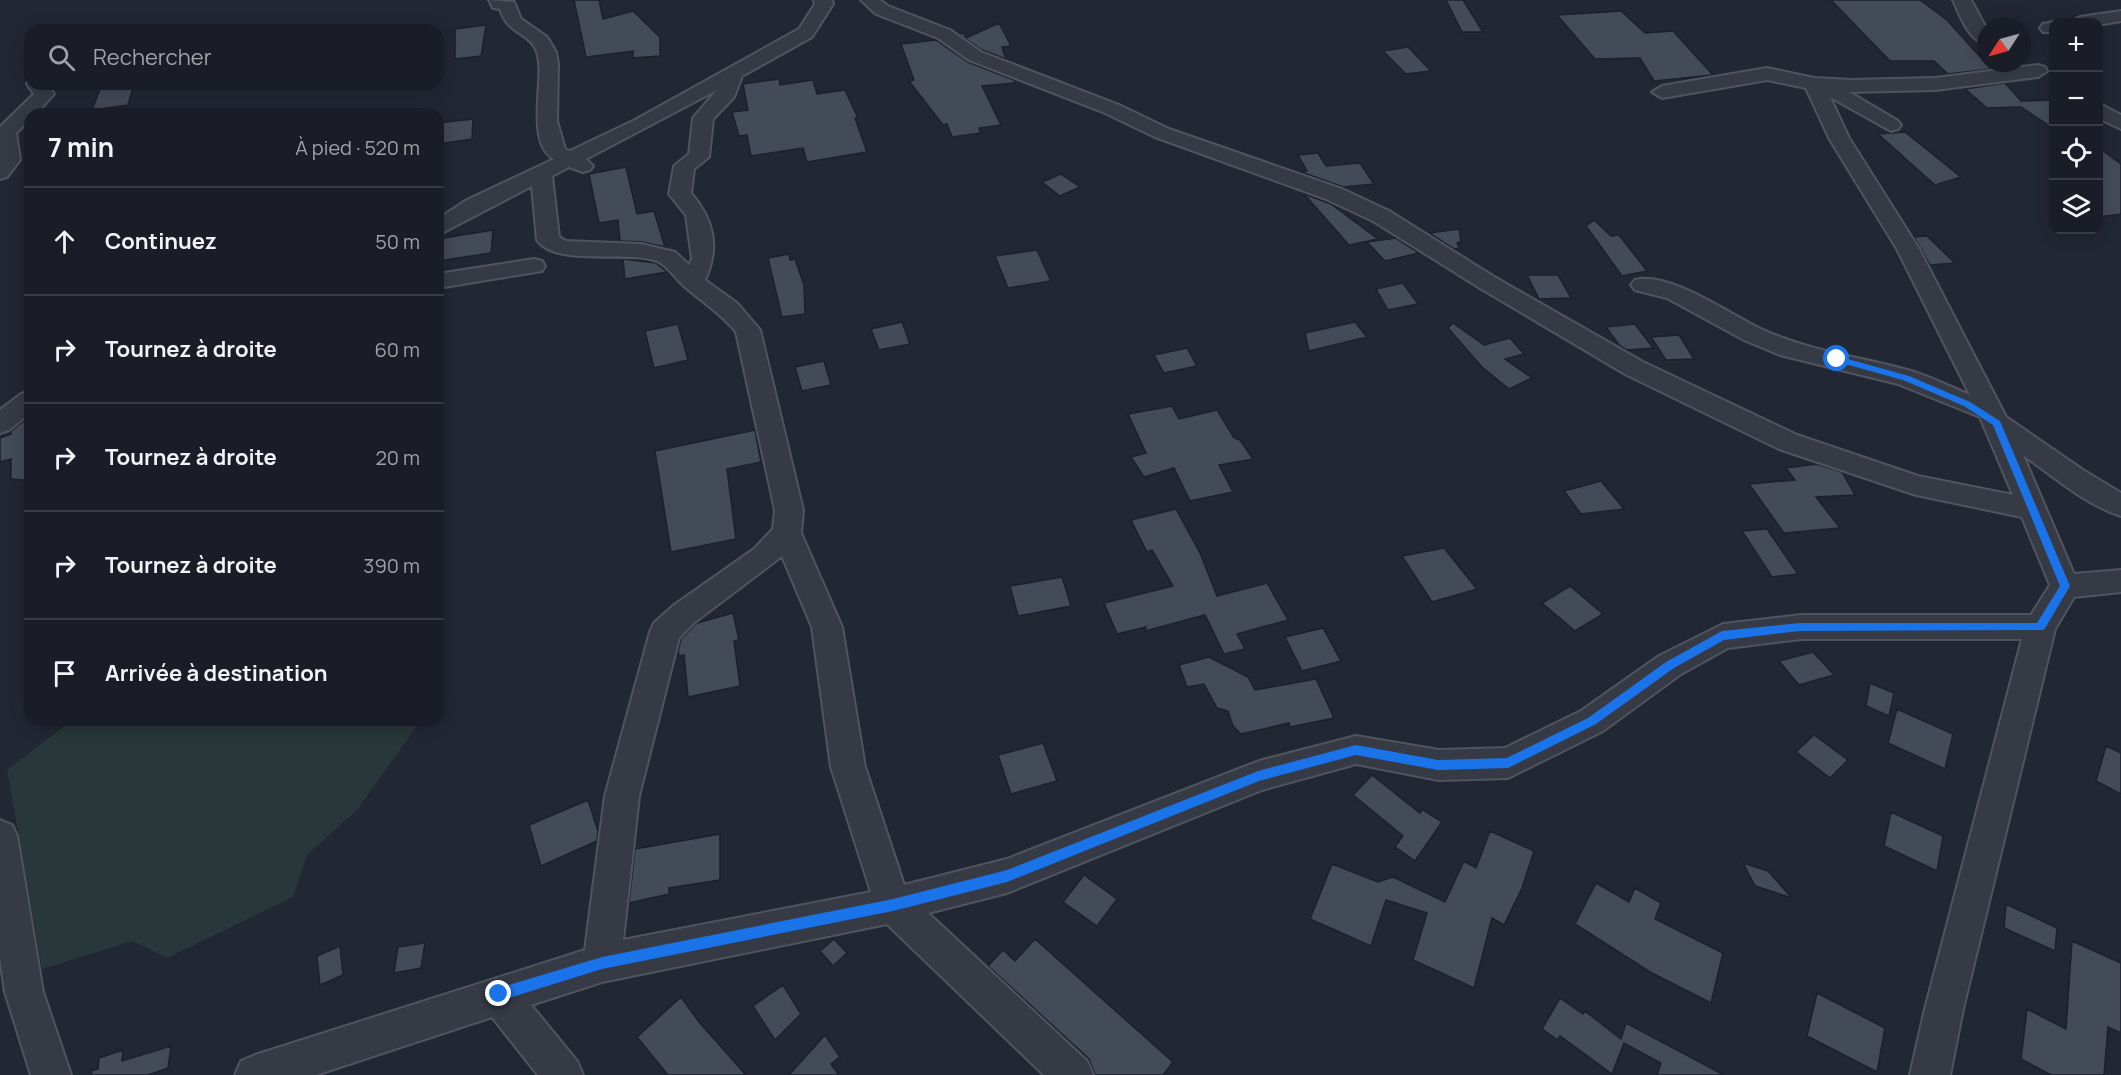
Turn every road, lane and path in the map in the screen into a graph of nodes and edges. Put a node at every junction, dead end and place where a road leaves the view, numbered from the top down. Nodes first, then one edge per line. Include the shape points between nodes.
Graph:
1 (498, 0) edge
2 (823, 0) edge
3 (870, 0) edge
4 (1962, 0) edge
5 (2121, 16) edge
6 (2103, 19) edge
7 (1977, 29) edge
8 (2031, 68) edge
9 (734, 73) junction
10 (2046, 75) edge
11 (1815, 84) junction
12 (41, 90) edge
13 (1662, 92) dead end
14 (34, 108) edge
15 (2103, 112) edge
16 (24, 115) edge
17 (2121, 123) edge
18 (1891, 125) dead end
19 (577, 162) junction
20 (0, 173) edge
21 (541, 174) junction
22 (444, 224) edge
23 (534, 266) dead end
24 (444, 280) edge
25 (693, 282) junction
26 (1643, 285) dead end
27 (24, 405) edge
28 (1985, 413) junction
29 (0, 424) edge
30 (2121, 506) edge
31 (2032, 509) junction
32 (787, 533) junction
33 (2121, 581) edge
34 (2065, 586) junction
35 (2040, 627) junction
36 (0, 836) edge
37 (893, 905) junction
38 (602, 963) junction
39 (499, 994) junction
40 (51, 1075) edge
41 (255, 1075) edge
42 (563, 1075) edge
43 (1073, 1075) edge
44 (1930, 1075) edge

1 - 19 street via 508,6 513,22 524,26 546,46 550,66 547,122 556,152
2 - 9 street via 807,33
3 - 31 street via 882,10 944,34 975,56 1112,109 1162,133 1334,194 1381,216 1634,368 1788,442 1916,485
4 - 7 street
5 - 6 street
8 - 10 street
9 - 19 street
9 - 25 street via 724,97 703,118 699,157 684,166 680,194 697,214 703,259
10 - 11 street via 1935,84
11 - 13 street via 1767,74
11 - 18 street via 1852,100
11 - 28 street via 1839,138 1908,249
12 - 14 street via 44,94
15 - 17 street
16 - 20 street via 6,132 10,160
19 - 21 street
21 - 22 street
21 - 25 street via 548,240 562,247 641,251 668,257
23 - 24 street
25 - 32 street via 729,308 748,330 789,510
26 - 28 street via 1675,293 1752,335 1789,349 1906,378
27 - 29 street
28 - 30 street via 2073,477
28 - 31 street
31 - 34 street
32 - 37 street via 827,627 848,767
32 - 38 street via 764,557 665,632 622,796
33 - 34 street
34 - 35 street
35 - 37 street via 1800,627 1722,636 1670,665 1592,721 1508,763 1438,765 1356,750 1258,776 1007,876
35 - 44 street
36 - 40 street via 24,992
37 - 38 street
37 - 43 street
38 - 39 street
39 - 41 street
39 - 42 street

